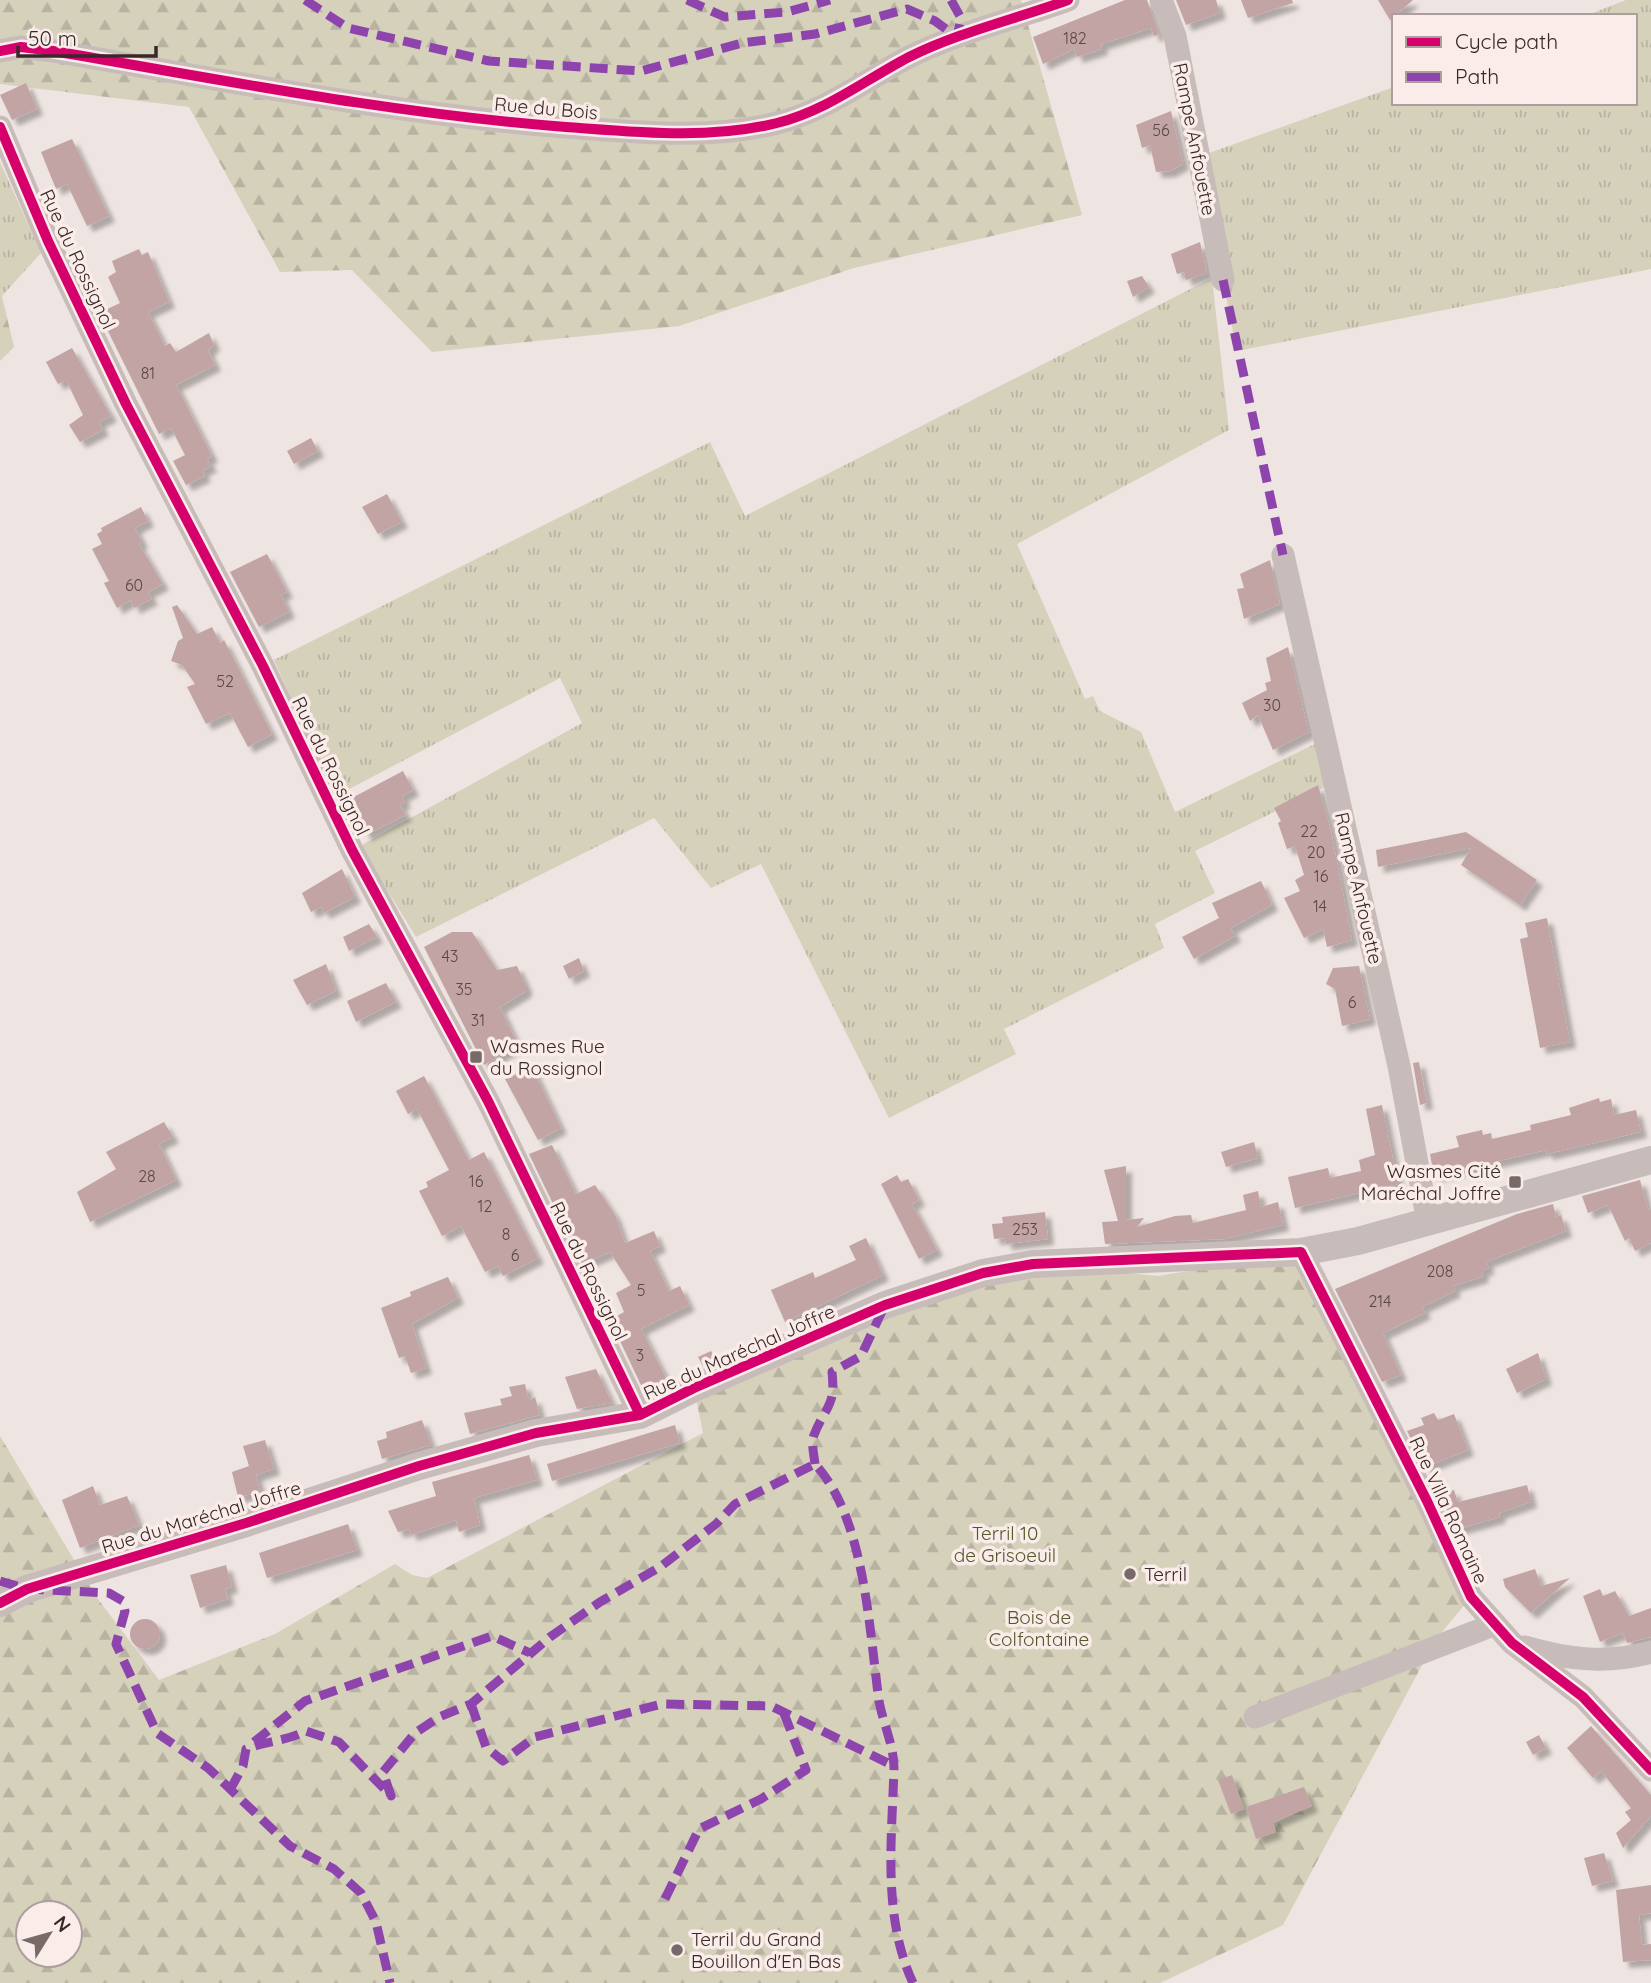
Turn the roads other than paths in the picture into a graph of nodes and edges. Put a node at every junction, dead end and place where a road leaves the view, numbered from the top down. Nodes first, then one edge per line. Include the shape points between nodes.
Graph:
1 (1068, 0) edge
2 (1161, 0) edge
3 (0, 51) edge
4 (0, 127) edge
5 (1223, 280) dead end
6 (1283, 555) dead end
7 (1651, 1160) edge
8 (1428, 1222) junction
9 (1301, 1252) junction
10 (640, 1415) junction
11 (0, 1603) edge
12 (1493, 1625) junction
13 (1512, 1643) junction
14 (1651, 1652) edge
15 (1255, 1717) dead end
16 (1651, 1770) edge

1 - 3 street, Rue du Bois via 911,56 813,113 775,124 706,132 629,132 497,122 53,51 20,47
2 - 5 street, Rampe Anfouette via 1174,36
4 - 10 street, Rue du Rossignol via 48,241 126,404 352,850 488,1101
6 - 8 street, Rampe Anfouette via 1399,1066
7 - 8 street, Rue du Maréchal Joffre
8 - 9 street, Rue du Maréchal Joffre
9 - 10 street, Rue du Maréchal Joffre via 1033,1264 983,1273 885,1305
9 - 12 street, Rue Villa Romaine via 1471,1597
10 - 11 street, Rue du Maréchal Joffre via 536,1433 419,1466 27,1589
12 - 13 street, Rue Villa Romaine
12 - 15 street
13 - 14 street via 1584,1661 1621,1660
13 - 16 street, Rue Villa Romaine via 1583,1698

